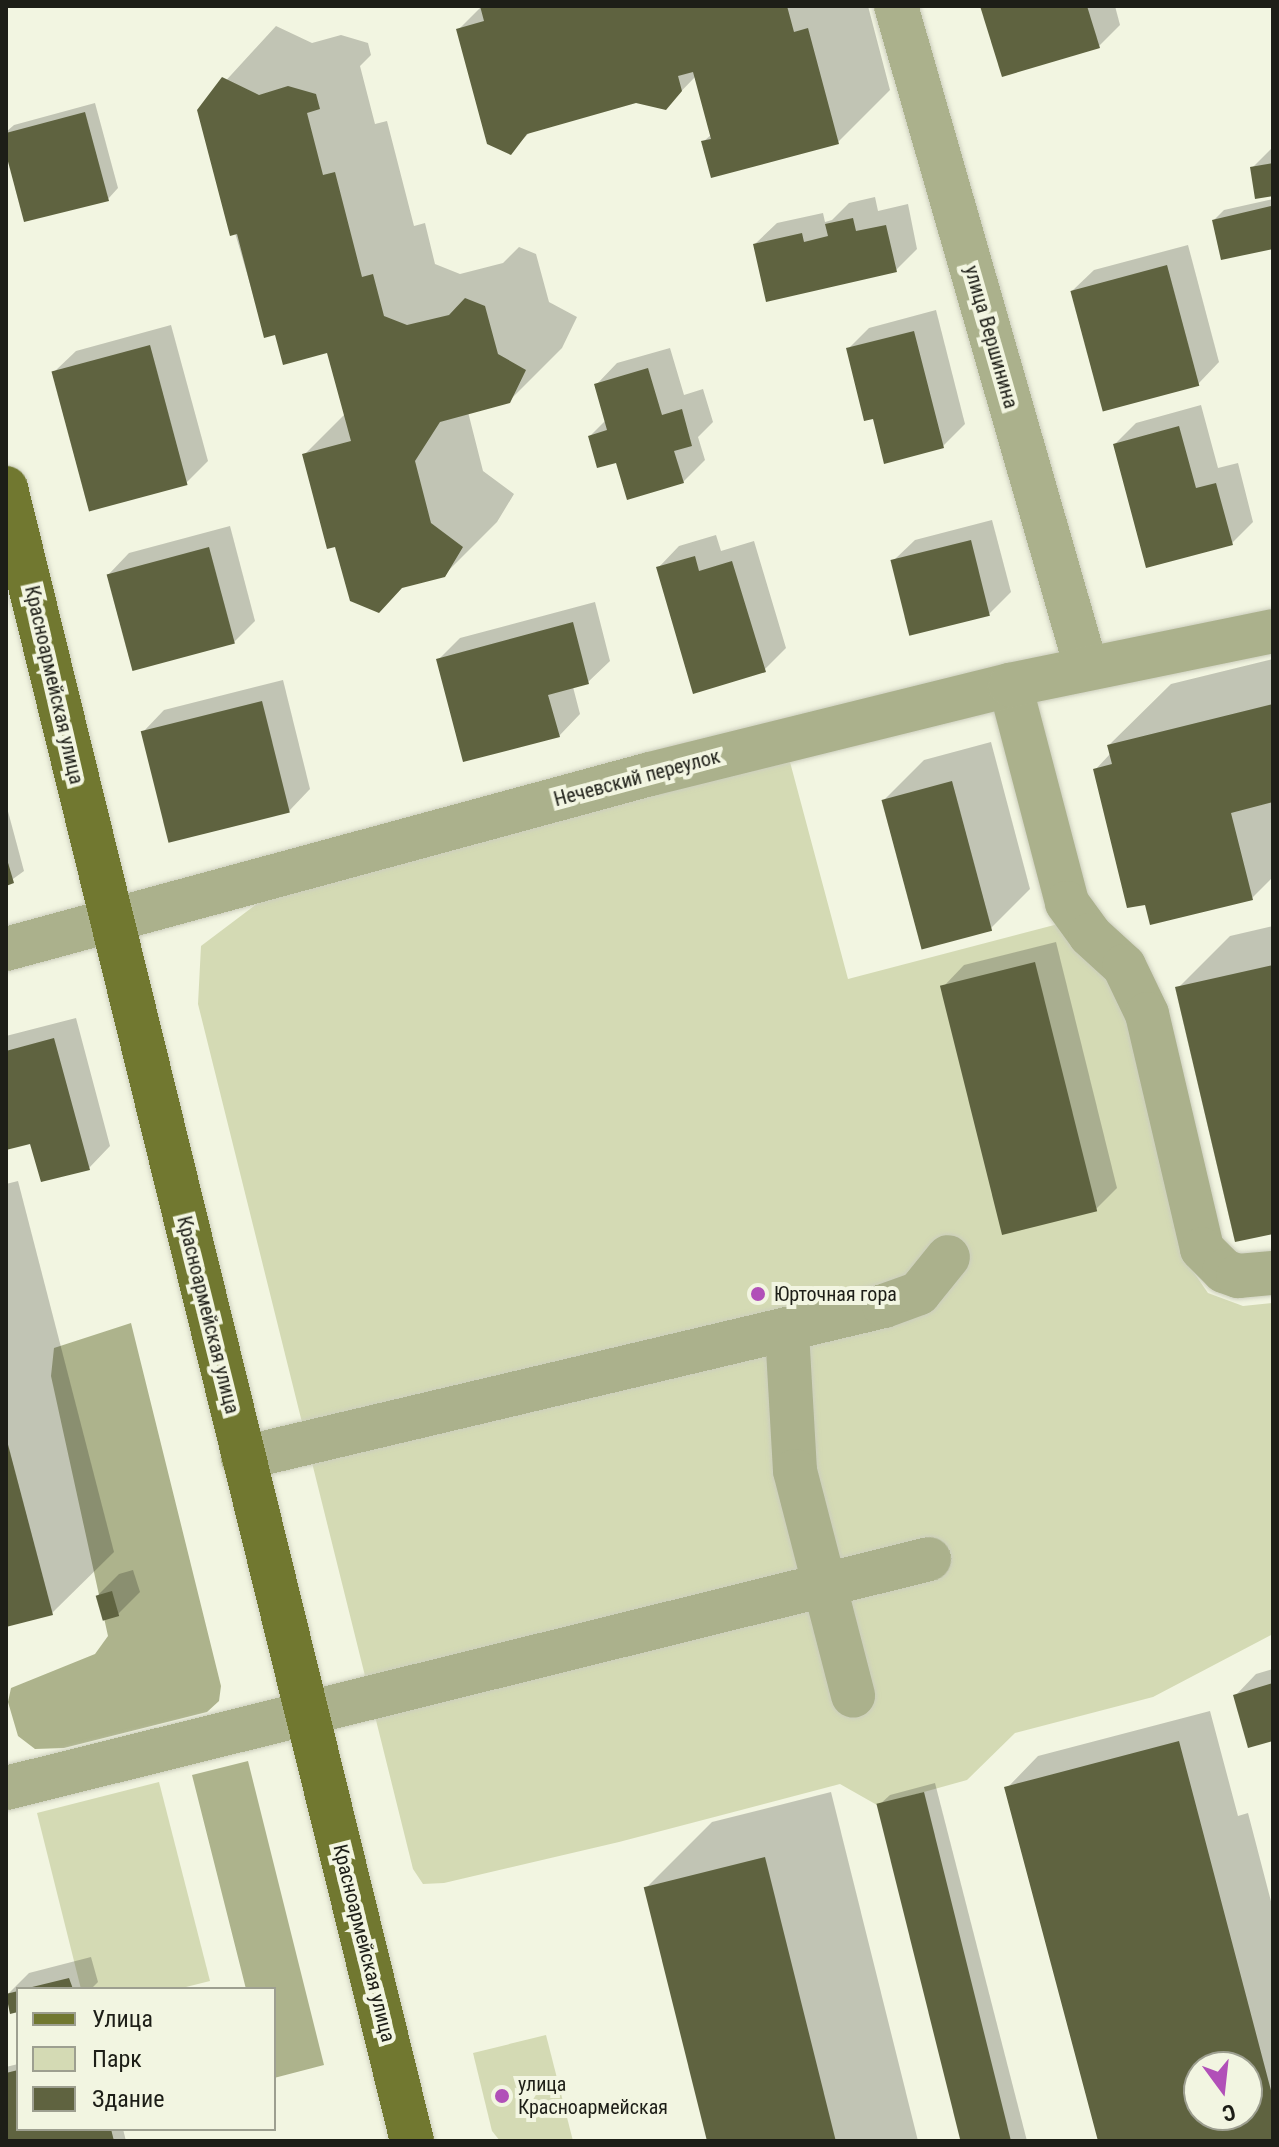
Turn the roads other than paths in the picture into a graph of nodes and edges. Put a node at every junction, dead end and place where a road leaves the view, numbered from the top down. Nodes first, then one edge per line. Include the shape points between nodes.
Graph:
1 (896, 6) edge
2 (6, 488) edge
3 (1273, 631) edge
4 (1086, 667) junction
5 (1010, 685) junction
6 (109, 919) junction
7 (6, 949) edge
8 (948, 1257) dead end
9 (1273, 1273) edge
10 (787, 1332) junction
11 (243, 1458) junction
12 (929, 1559) dead end
13 (824, 1586) junction
14 (853, 1696) dead end
15 (307, 1715) junction
16 (6, 1788) edge
17 (412, 2141) edge

1 - 4 street, улица Вершинина
2 - 6 main road, Красноармейская улица
3 - 4 street, Нечевский переулок
4 - 5 street, Нечевский переулок
5 - 6 street, Нечевский переулок via 650,774
5 - 9 street via 1067,903 1090,935 1124,966 1147,1014 1202,1249 1224,1271 1238,1276
6 - 7 street, Нечевский переулок
6 - 11 main road, Красноармейская улица
8 - 10 street via 919,1293
10 - 11 street
10 - 13 street via 795,1471
11 - 15 main road, Красноармейская улица
12 - 13 street
13 - 14 street
13 - 15 street
15 - 16 street
15 - 17 main road, Красноармейская улица

